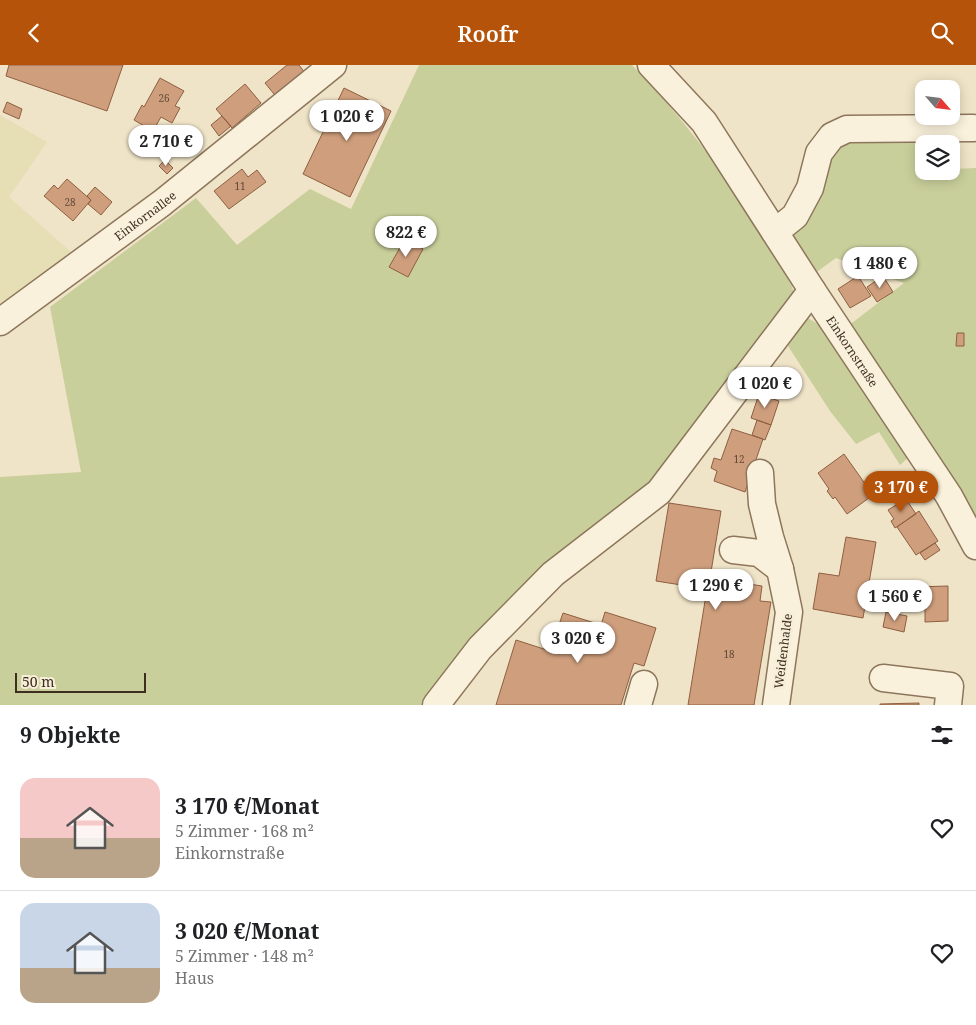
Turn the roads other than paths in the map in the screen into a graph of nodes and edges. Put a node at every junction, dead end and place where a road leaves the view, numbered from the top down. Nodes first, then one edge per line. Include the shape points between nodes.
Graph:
1 (333, 65) edge
2 (652, 65) edge
3 (973, 128) dead end
4 (775, 232) junction
5 (812, 289) junction
6 (0, 322) edge
7 (760, 473) dead end
8 (976, 546) edge
9 (733, 550) dead end
10 (780, 569) junction
11 (883, 678) dead end
12 (436, 705) edge
13 (776, 705) edge
14 (948, 705) edge

1 - 6 street, Einkornallee via 162,203
2 - 4 street, Einkornstraße via 704,122
3 - 4 street via 847,129 832,137 819,153 810,189 795,216
4 - 5 street, Einkornstraße
5 - 8 street, Einkornstraße via 949,496
5 - 12 street via 659,492 553,574 480,648
7 - 10 street, Weidenhalde via 762,504
9 - 10 street via 759,553
10 - 13 street, Weidenhalde via 789,613
11 - 14 street via 950,686

